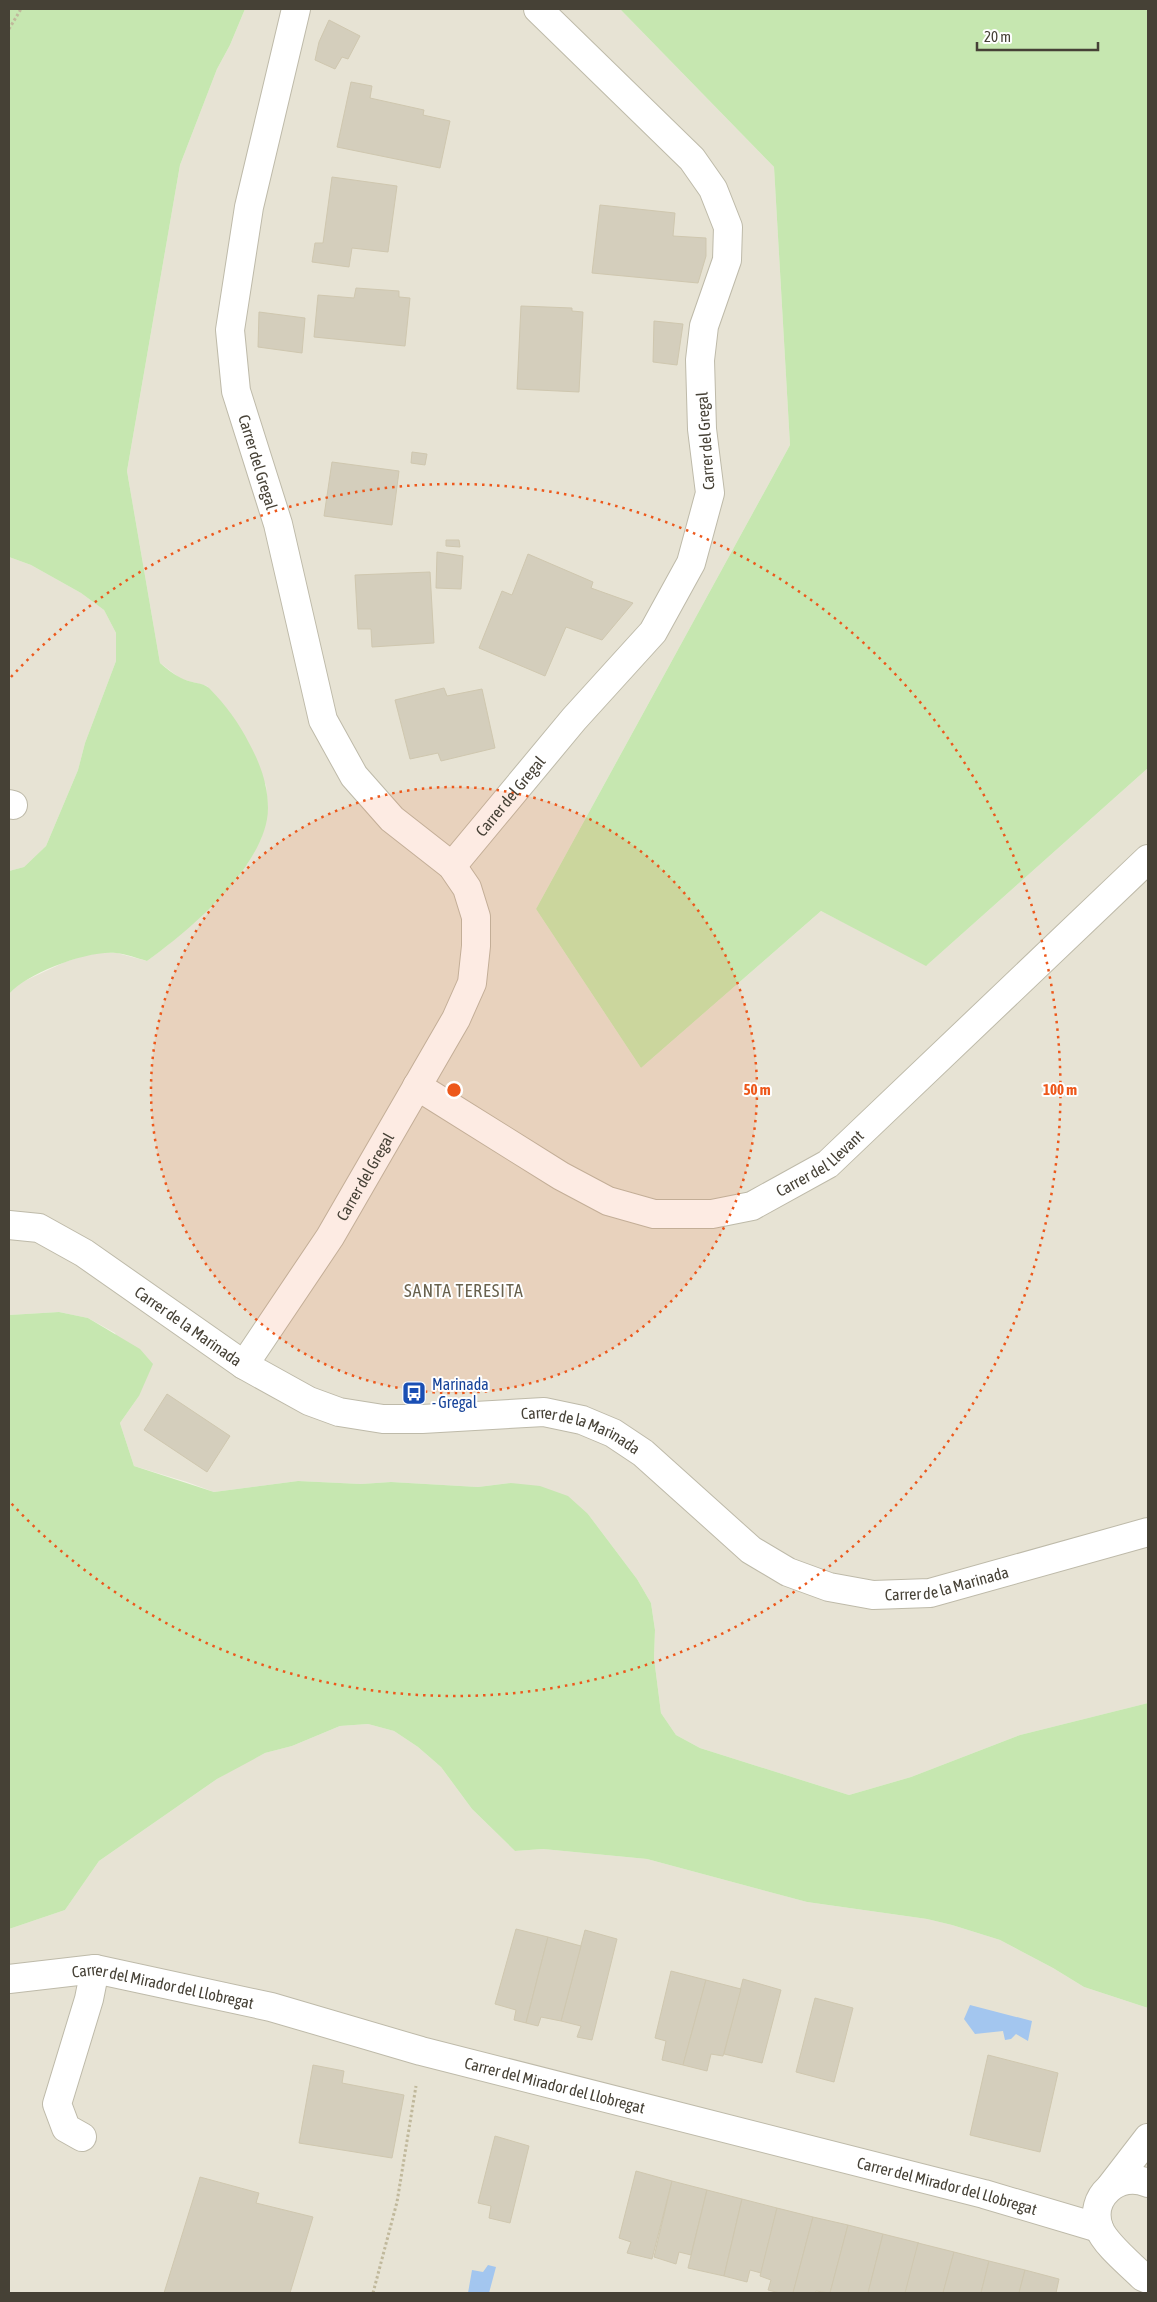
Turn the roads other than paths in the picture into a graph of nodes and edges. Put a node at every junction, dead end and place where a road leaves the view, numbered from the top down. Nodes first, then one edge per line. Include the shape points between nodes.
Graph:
1 (296, 9) edge
2 (538, 9) edge
3 (1148, 859) edge
4 (452, 866) junction
5 (418, 1086) junction
6 (9, 1225) edge
7 (244, 1365) junction
8 (1148, 1532) edge
9 (95, 1969) junction
10 (9, 1979) edge
11 (82, 2137) dead end
12 (1148, 2138) edge
13 (1148, 2183) edge
14 (1111, 2186) junction
15 (1099, 2228) junction
16 (1148, 2280) edge

1 - 4 street, Carrer del Gregal via 249,207 230,330 236,391 278,524 323,720 354,776 392,819
2 - 4 street, Carrer del Gregal via 692,159 713,189 728,227 727,260 704,326 700,360 702,429 710,494 691,563 652,632 574,719
3 - 5 street, Carrer del Llevant via 828,1164 752,1206 712,1214 654,1214 608,1201 561,1176
4 - 5 street, Carrer del Gregal via 467,888 476,917 472,983 456,1019
5 - 7 street, Carrer del Gregal via 330,1237
6 - 7 street, Carrer de la Marinada via 38,1228 84,1253
7 - 8 street, Carrer de la Marinada via 309,1401 339,1412 383,1419 422,1419 544,1412 582,1420 613,1433 643,1453 751,1550 788,1572 829,1587 873,1595 930,1593
9 - 10 street, Carrer del Mirador del Llobregat
9 - 11 street via 89,2000 57,2104 66,2128
9 - 15 street, Carrer del Mirador del Llobregat via 271,2007 421,2051 984,2194
12 - 14 street
13 - 14 street via 1134,2179
14 - 15 street via 1097,2206
15 - 16 street via 1104,2238

